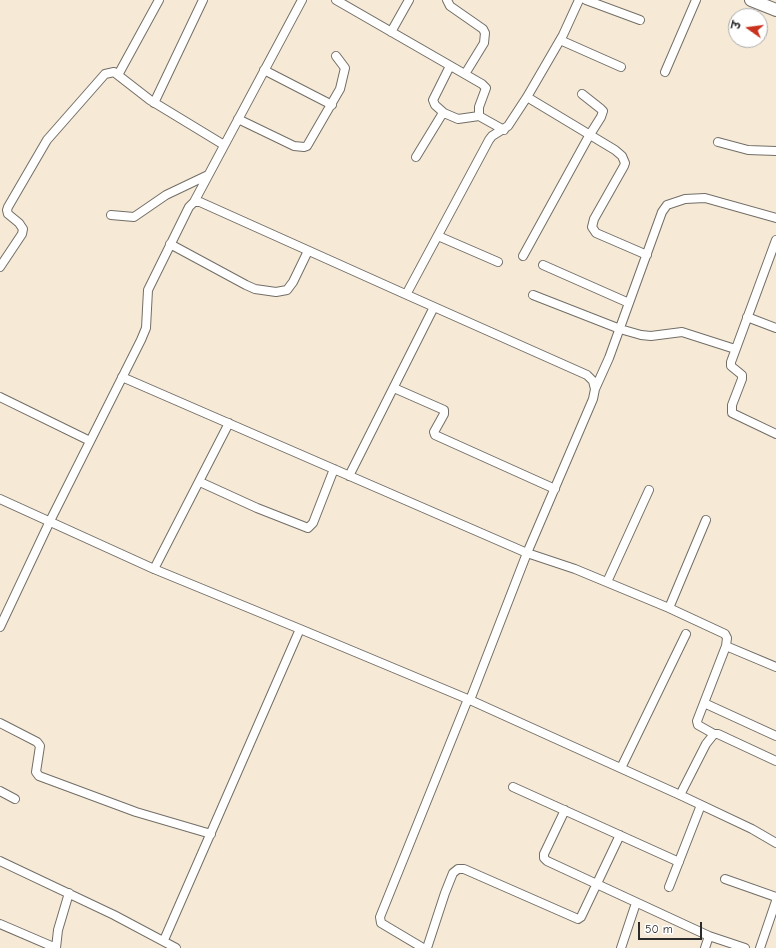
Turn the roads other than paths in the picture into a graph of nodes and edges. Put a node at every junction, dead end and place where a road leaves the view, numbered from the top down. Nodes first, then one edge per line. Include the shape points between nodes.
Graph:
1 (159, 0) edge
2 (203, 0) edge
3 (302, 0) edge
4 (409, 0) edge
5 (447, 0) edge
6 (579, 0) edge
7 (586, 0) edge
8 (696, 0) edge
9 (751, 0) edge
10 (338, 1) edge
11 (776, 10) edge
12 (640, 20) dead end
13 (391, 32) junction
14 (560, 40) junction
15 (336, 56) dead end
16 (450, 66) junction
17 (621, 67) dead end
18 (264, 70) junction
19 (665, 72) dead end
20 (465, 74) junction
21 (118, 75) junction
22 (582, 94) dead end
23 (527, 97) junction
24 (154, 103) junction
25 (332, 105) junction
26 (444, 113) junction
27 (479, 116) junction
28 (238, 119) junction
29 (504, 130) junction
30 (589, 136) junction
31 (718, 142) dead end
32 (224, 145) junction
33 (776, 151) edge
34 (416, 157) dead end
35 (208, 176) junction
36 (194, 202) junction
37 (4, 212) edge
38 (111, 215) dead end
39 (776, 218) edge
40 (438, 236) junction
41 (776, 240) edge
42 (170, 244) junction
43 (308, 251) junction
44 (647, 255) junction
45 (523, 256) dead end
46 (498, 262) dead end
47 (542, 265) dead end
48 (0, 267) edge
49 (405, 294) junction
50 (533, 295) dead end
51 (630, 303) junction
52 (434, 308) junction
53 (747, 317) junction
54 (776, 328) edge
55 (620, 329) junction
56 (735, 349) junction
57 (122, 377) junction
58 (394, 388) junction
59 (595, 390) junction
60 (0, 397) edge
61 (229, 423) junction
62 (776, 434) edge
63 (90, 441) junction
64 (334, 469) junction
65 (349, 476) junction
66 (200, 482) junction
67 (555, 489) junction
68 (649, 490) dead end
69 (0, 499) edge
70 (706, 520) dead end
71 (50, 521) junction
72 (527, 553) junction
73 (154, 569) junction
74 (607, 582) junction
75 (669, 608) junction
76 (0, 627) edge
77 (300, 630) junction
78 (686, 634) dead end
79 (726, 646) junction
80 (776, 667) edge
81 (469, 700) junction
82 (704, 703) junction
83 (0, 723) edge
84 (714, 734) junction
85 (776, 736) edge
86 (776, 761) edge
87 (621, 768) junction
88 (512, 787) dead end
89 (0, 790) edge
90 (680, 795) junction
91 (15, 799) dead end
92 (701, 805) junction
93 (565, 810) junction
94 (211, 834) junction
95 (620, 835) junction
96 (776, 843) edge
97 (0, 861) edge
98 (679, 862) junction
99 (725, 879) dead end
100 (597, 886) junction
101 (669, 887) dead end
102 (70, 893) junction
103 (776, 897) edge
104 (776, 901) edge
105 (636, 903) junction
106 (0, 924) edge
107 (709, 936) junction
108 (164, 940) junction
109 (56, 948) edge
110 (176, 948) edge
111 (423, 948) edge
112 (427, 948) edge
113 (621, 948) edge
114 (705, 948) edge
115 (745, 948) edge
116 (760, 948) edge

1 - 21 street
2 - 24 street
3 - 18 street
4 - 13 street
5 - 20 street via 450,6 485,33 484,43
6 - 14 street
7 - 12 street
8 - 19 street
9 - 11 main road
10 - 13 street
13 - 16 street
14 - 17 street
14 - 23 street
15 - 25 street via 343,63 345,72
16 - 20 street
16 - 26 street via 433,100
18 - 25 street
18 - 28 street
20 - 27 street via 486,88 479,107
21 - 24 street
21 - 37 street via 114,72 105,74 53,133
22 - 30 street via 603,111
23 - 29 street
23 - 30 street
24 - 32 street
25 - 28 street via 304,147 294,146
26 - 27 street via 458,118
26 - 34 street
27 - 29 street
28 - 32 street
29 - 40 street via 489,140
30 - 44 street via 619,153 625,163 593,223 594,231
30 - 45 street
31 - 33 street via 748,150
32 - 35 street
35 - 36 street
35 - 38 street via 166,195 134,217
36 - 42 street
36 - 43 street via 200,202
37 - 48 street via 20,223 23,229
39 - 44 street via 710,199 685,199 667,205 662,212
40 - 46 street
40 - 49 street
41 - 53 street
42 - 43 street via 246,285 276,292 287,290
42 - 57 street via 148,290 146,328
43 - 49 street
44 - 51 street
47 - 51 street
49 - 52 street
50 - 55 street
51 - 55 street
52 - 58 street
52 - 59 street via 587,375 594,381
53 - 54 street
53 - 56 street
55 - 56 street via 651,336 682,332
55 - 59 street
56 - 62 street via 731,366 742,375 742,379 732,405 732,413
57 - 61 street
57 - 63 street
58 - 65 street
58 - 67 street via 444,410 435,435
59 - 67 street
60 - 63 street
61 - 64 street
61 - 66 street
63 - 71 street
64 - 65 street
64 - 66 street via 314,523 308,528
65 - 72 street
66 - 73 street
67 - 72 street
68 - 74 street
69 - 71 street
70 - 75 street
71 - 73 street
71 - 76 street
72 - 74 street
72 - 81 street
73 - 77 street
74 - 75 street
75 - 79 street via 725,634
77 - 81 street
77 - 94 street
78 - 87 street
79 - 80 street
79 - 82 street
81 - 87 street
81 - 111 street via 379,920
82 - 84 street via 697,724
82 - 85 street
83 - 94 street via 40,746 36,772 39,776 136,812
84 - 86 street
84 - 90 street via 706,744
87 - 90 street
88 - 93 street
89 - 91 street
90 - 92 street
92 - 96 street
92 - 98 street
93 - 95 street
93 - 100 street via 544,858
94 - 108 street
95 - 98 street
95 - 100 street
97 - 102 street
98 - 101 street
99 - 103 street
100 - 105 street
100 - 112 street via 581,917 576,919 464,869 458,869 453,873 445,893
102 - 108 street
102 - 109 street via 58,930
104 - 116 street
105 - 107 street
105 - 113 street
106 - 109 street
107 - 114 street
107 - 115 street
108 - 110 street

